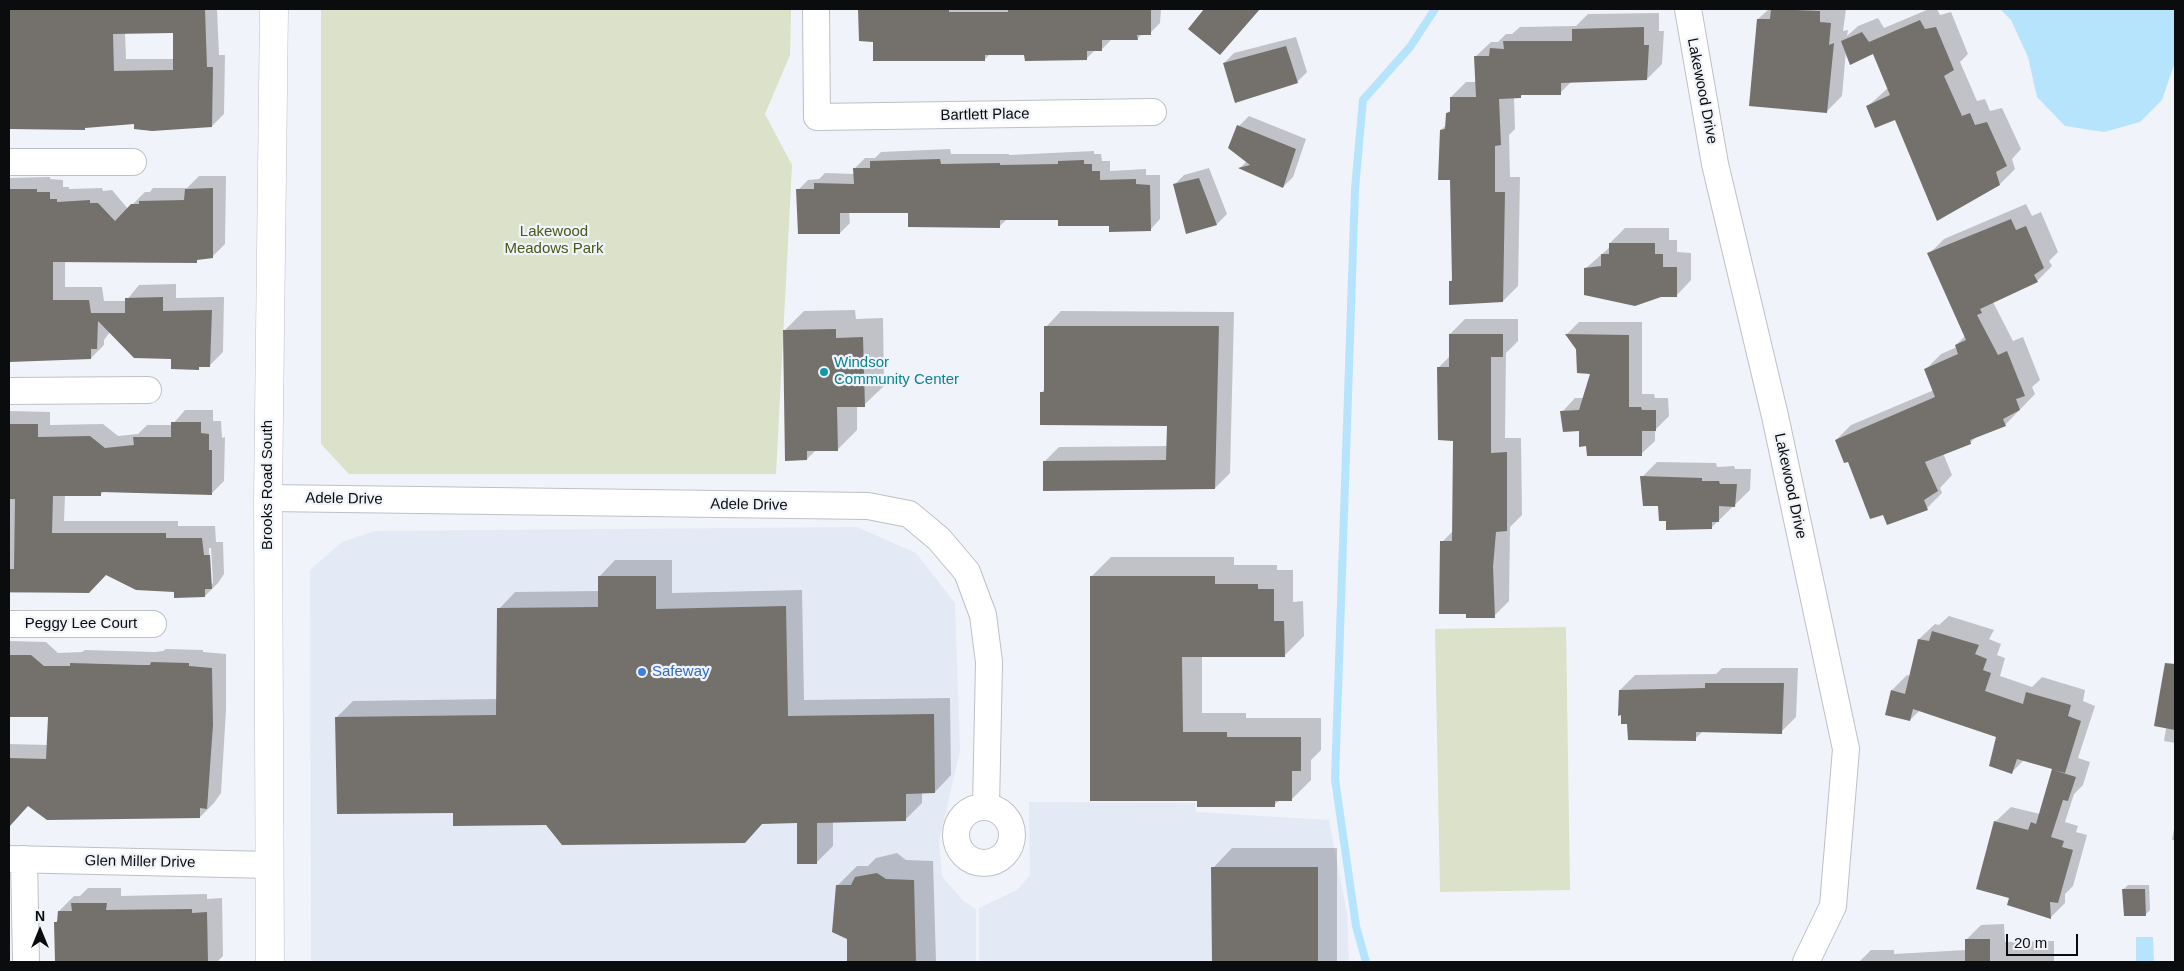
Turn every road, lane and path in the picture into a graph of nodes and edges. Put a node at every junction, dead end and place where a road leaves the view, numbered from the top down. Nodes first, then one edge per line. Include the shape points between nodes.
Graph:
1 (274, 9) edge
2 (816, 9) edge
3 (1688, 9) edge
4 (1152, 112) dead end
5 (9, 162) edge
6 (134, 162) dead end
7 (148, 390) dead end
8 (9, 391) edge
9 (268, 498) junction
10 (9, 624) edge
11 (153, 624) dead end
12 (986, 807) dead end
13 (16, 859) edge
14 (270, 865) junction
15 (26, 962) edge
16 (270, 962) edge
17 (1806, 962) edge

1 - 9 street, Brooks Road South
2 - 4 street, Bartlett Place via 816,117
3 - 17 street, Lakewood Drive via 1715,164 1775,416 1846,749 1833,906
5 - 6 street
7 - 8 street
9 - 12 street, Adele Drive via 868,506 910,514 939,539 967,572 983,615 989,662
9 - 14 street, Brooks Road South
10 - 11 street, Peggy Lee Court
13 - 14 street, Glen Miller Drive
13 - 15 street
14 - 16 street, Brooks Road South

